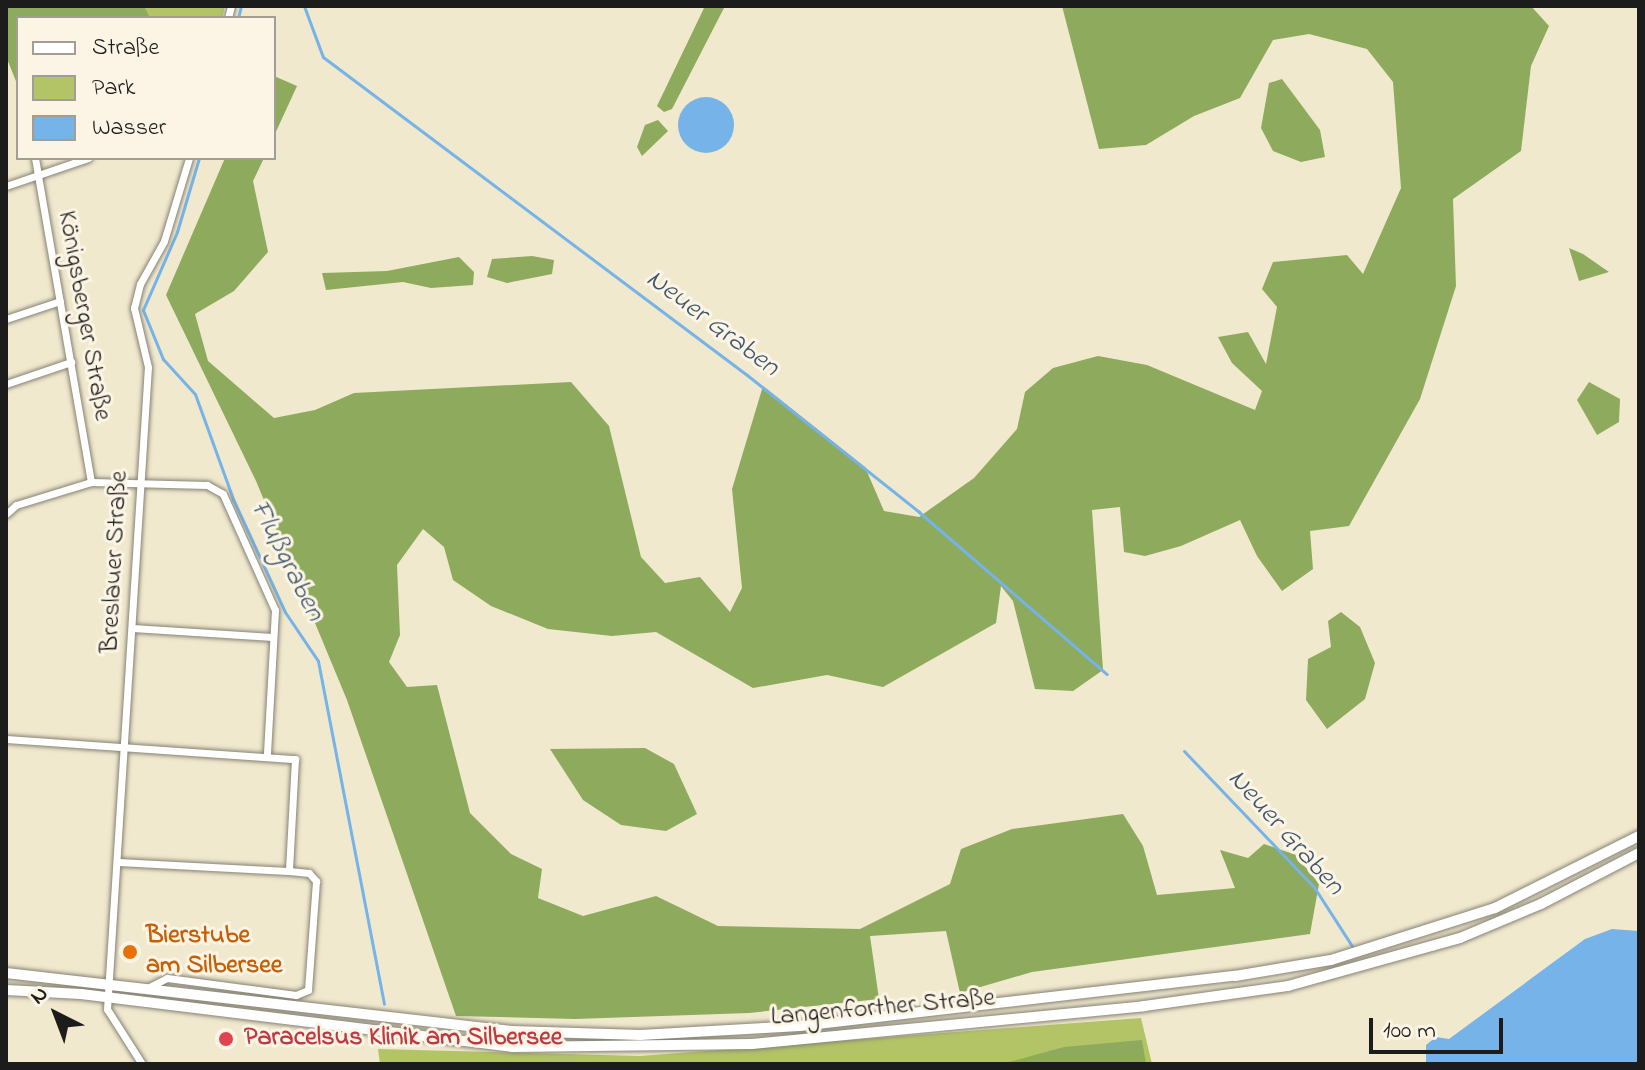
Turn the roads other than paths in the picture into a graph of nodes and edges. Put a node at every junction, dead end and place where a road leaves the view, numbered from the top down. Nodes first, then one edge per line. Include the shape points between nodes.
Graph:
1 (35, 160) edge
2 (82, 160) edge
3 (188, 160) edge
4 (38, 175) junction
5 (6, 186) edge
6 (60, 301) junction
7 (6, 319) edge
8 (71, 362) junction
9 (6, 384) edge
10 (140, 481) junction
11 (91, 482) junction
12 (6, 514) edge
13 (132, 628) junction
14 (273, 637) junction
15 (6, 739) edge
16 (124, 746) junction
17 (267, 754) junction
18 (1639, 836) edge
19 (1639, 853) edge
20 (117, 862) junction
21 (289, 871) junction
22 (6, 973) edge
23 (109, 981) junction
24 (149, 987) junction
25 (6, 990) edge
26 (107, 997) junction
27 (142, 1064) edge

1 - 4 street, Königsberger Straße
2 - 4 street
3 - 10 street, Breslauer Straße via 164,241 136,297 148,367
4 - 5 street
4 - 6 street, Königsberger Straße
6 - 7 street
6 - 8 street, Königsberger Straße
8 - 9 street
8 - 11 street, Königsberger Straße
10 - 11 street
10 - 13 street, Breslauer Straße
10 - 14 street via 207,485 223,494 272,601
11 - 12 street via 16,505
13 - 14 street
13 - 16 street, Breslauer Straße
14 - 17 street
15 - 16 street
16 - 17 street
16 - 20 street, Breslauer Straße
17 - 21 street via 291,756 297,764
18 - 24 main road, Langenforther Straße via 1495,908 1331,960 1219,978 800,1026 654,1034 512,1031
19 - 26 main road, Langenforther Straße via 1474,933 1288,986 848,1035 696,1047 512,1047
20 - 21 street
20 - 23 street, Breslauer Straße
21 - 24 street via 309,873 316,881 309,986 304,993 167,978
22 - 23 main road, Langenforther Straße
23 - 24 main road, Langenforther Straße
23 - 26 street, Breslauer Straße
25 - 26 main road, Langenforther Straße
26 - 27 street via 108,1016

